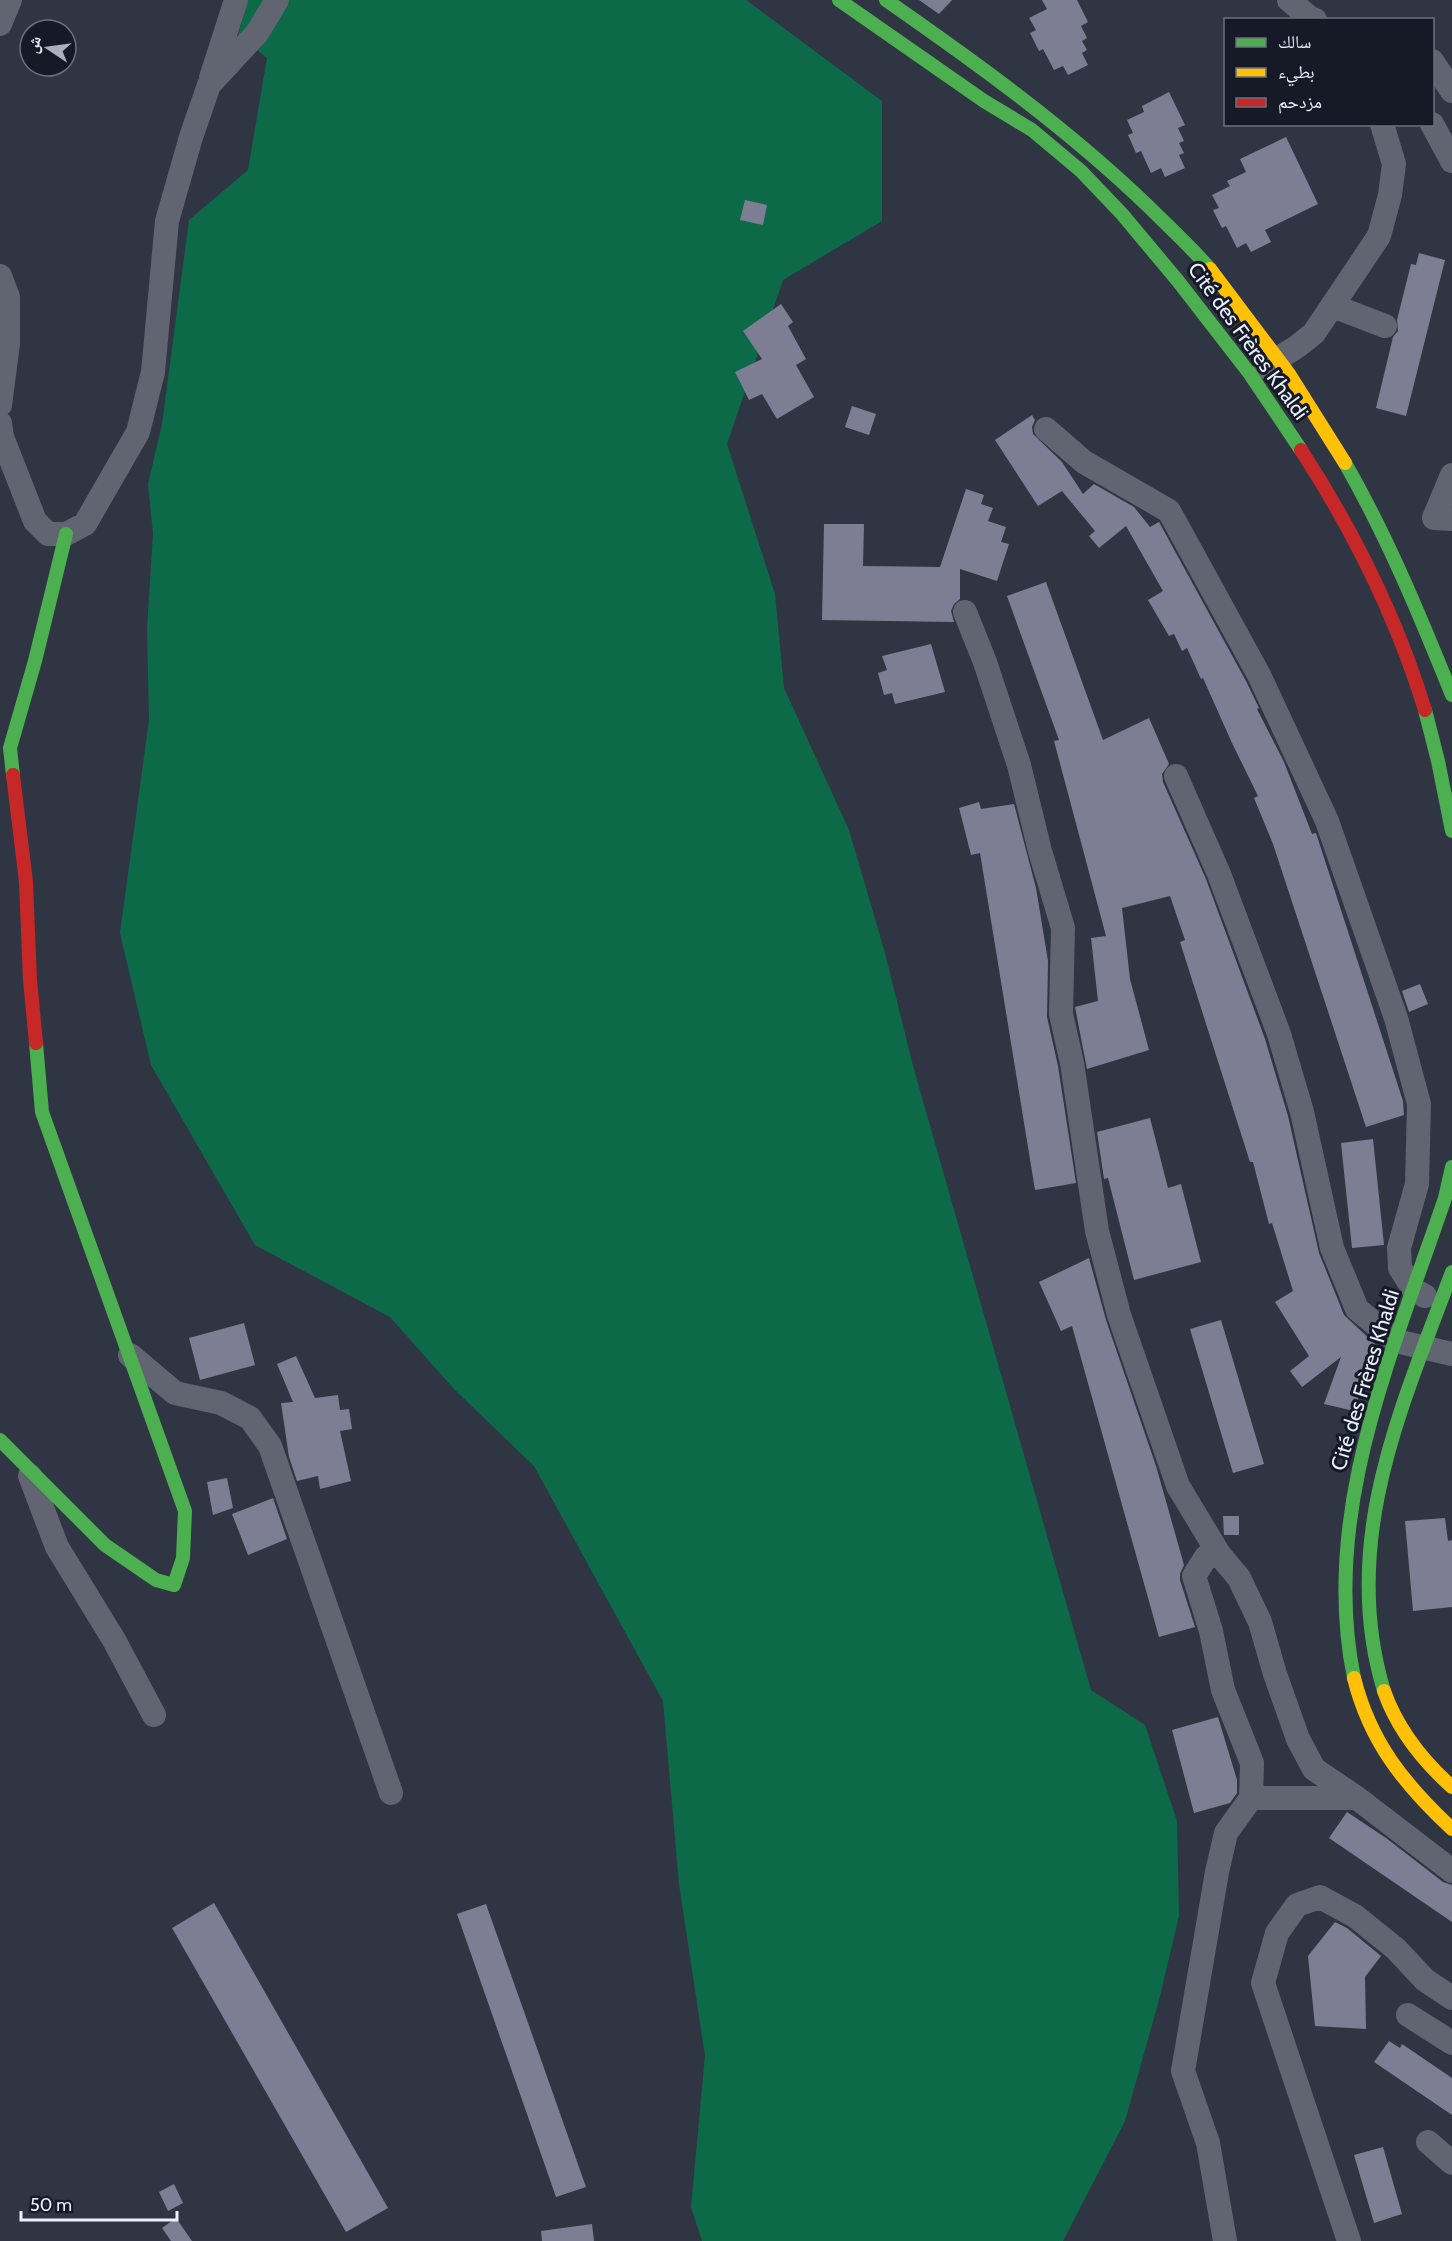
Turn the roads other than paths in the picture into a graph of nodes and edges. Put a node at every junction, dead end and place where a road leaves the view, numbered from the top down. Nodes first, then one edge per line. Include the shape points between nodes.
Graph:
1 (9, 0) edge
2 (236, 0) edge
3 (277, 0) edge
4 (839, 0) edge
5 (886, 0) edge
6 (1289, 0) edge
7 (1310, 18) edge
8 (0, 24) edge
9 (1434, 64) edge
10 (209, 85) junction
11 (1452, 91) edge
12 (1383, 126) edge
13 (1433, 126) edge
14 (1452, 161) edge
15 (0, 276) edge
16 (1333, 306) junction
17 (1385, 326) dead end
18 (1278, 359) junction
19 (1251, 376) junction
20 (0, 405) edge
21 (0, 423) edge
22 (1046, 429) dead end
23 (1452, 475) edge
24 (1452, 519) edge
25 (66, 534) junction
26 (965, 612) dead end
27 (1452, 695) edge
28 (1176, 776) dead end
29 (1452, 831) edge
30 (1452, 1167) edge
31 (1429, 1246) junction
32 (1452, 1261) edge
33 (1452, 1272) edge
34 (1414, 1290) junction
35 (1439, 1305) junction
36 (1396, 1341) junction
37 (1423, 1348) junction
38 (128, 1353) junction
39 (1452, 1354) edge
40 (0, 1440) edge
41 (26, 1465) junction
42 (1219, 1554) junction
43 (153, 1715) dead end
44 (1452, 1787) edge
45 (391, 1793) dead end
46 (1251, 1798) junction
47 (1357, 1798) junction
48 (1452, 1829) edge
49 (1452, 1871) edge
50 (1452, 1998) edge
51 (1408, 2015) dead end
52 (1452, 2043) edge
53 (1428, 2142) dead end
54 (1452, 2163) edge
55 (1225, 2241) edge
56 (1349, 2241) edge

1 - 8 street
2 - 10 street
3 - 10 street via 257,33
4 - 19 main road, Cité des Frères Khaldi via 1039,135 1080,171 1172,273
5 - 18 main road, Cité des Frères Khaldi via 1027,100 1088,150 1206,265
6 - 7 street
9 - 11 street
10 - 25 street via 167,221 153,372 138,432 86,524
12 - 16 street via 1394,164 1379,236
13 - 14 street
15 - 20 street via 8,297 8,344
16 - 17 street
16 - 18 street via 1314,333
18 - 19 street
18 - 27 main road, Cité des Frères Khaldi via 1369,506 1401,571
19 - 29 main road, Cité des Frères Khaldi via 1334,506 1398,637 1434,741
21 - 25 street via 35,522 48,534
22 - 34 street via 1084,462 1168,512 1259,675 1327,821 1396,1018 1419,1104 1417,1184 1399,1248 1400,1268
23 - 24 street via 1434,518
25 - 38 main road via 10,748 26,882 42,1112
26 - 42 street via 1019,765 1064,928 1061,1014 1097,1231 1119,1315 1178,1486
28 - 36 street via 1219,874 1279,1034 1302,1112 1332,1248 1357,1309
30 - 31 main road, Cité des Frères Khaldi
31 - 32 street
31 - 34 main road, Cité des Frères Khaldi
33 - 35 main road, Cité des Frères Khaldi
34 - 35 street
34 - 36 main road, Cité des Frères Khaldi
35 - 37 main road, Cité des Frères Khaldi
36 - 37 street
36 - 48 main road, Cité des Frères Khaldi via 1358,1464 1344,1563 1345,1622 1361,1702 1378,1742 1408,1784
37 - 39 street
37 - 44 main road, Cité des Frères Khaldi via 1381,1473 1372,1520 1370,1610 1388,1702 1404,1731 1436,1773
38 - 41 main road via 185,1512 183,1558 174,1585 156,1580 105,1545
38 - 45 street via 175,1393 220,1403 250,1418 270,1446
40 - 41 main road
41 - 43 street via 57,1546 114,1640
42 - 46 street via 1206,1557 1194,1576 1223,1690 1252,1763
42 - 47 street via 1239,1578 1260,1622 1298,1739 1314,1769
46 - 47 street
46 - 55 street via 1226,1833 1183,2071 1208,2143
47 - 49 street
50 - 56 street via 1425,1980 1396,1949 1355,1916 1320,1898 1297,1905 1277,1933 1263,1983
51 - 52 street
53 - 54 street

